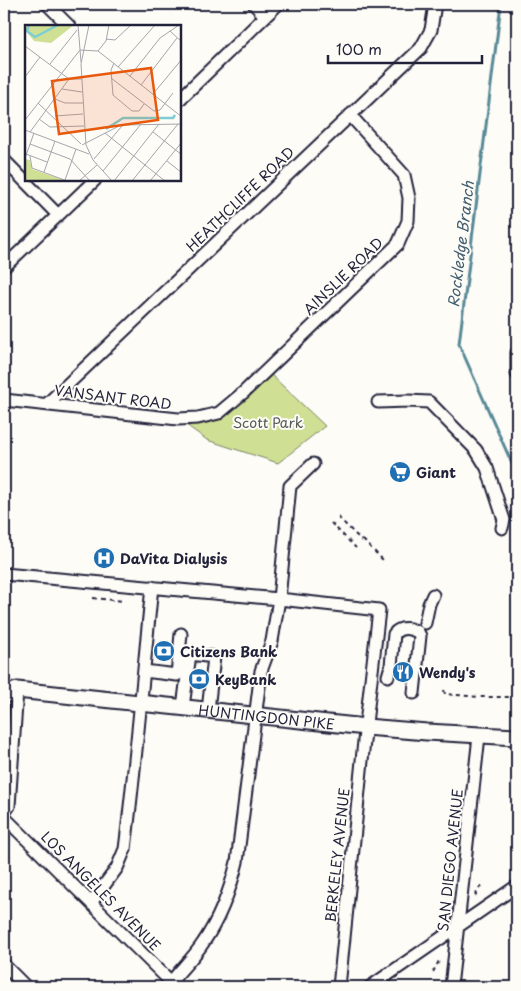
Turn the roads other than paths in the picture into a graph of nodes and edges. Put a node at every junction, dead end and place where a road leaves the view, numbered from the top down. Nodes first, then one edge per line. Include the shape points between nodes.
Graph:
1 (46, 4) edge
2 (254, 4) edge
3 (278, 4) edge
4 (435, 4) edge
5 (265, 16) junction
6 (68, 25) edge
7 (181, 98) edge
8 (350, 115) junction
9 (4, 160) edge
10 (94, 181) edge
11 (58, 215) junction
12 (4, 267) edge
13 (517, 354) edge
14 (517, 374) edge
15 (4, 400) edge
16 (378, 402) dead end
17 (47, 404) junction
18 (218, 413) joint
19 (313, 464) dead end
20 (502, 528) dead end
21 (4, 574) edge
22 (152, 587) junction
23 (433, 595) dead end
24 (279, 599) junction
25 (425, 623) dead end
26 (181, 634) dead end
27 (144, 671) junction
28 (388, 676) dead end
29 (4, 682) edge
30 (10, 692) edge
31 (414, 693) dead end
32 (141, 702) junction
33 (183, 707) junction
34 (208, 710) junction
35 (255, 714) junction
36 (366, 727) junction
37 (479, 736) junction
38 (517, 738) edge
39 (4, 813) edge
40 (4, 817) edge
41 (517, 886) edge
42 (91, 903) junction
43 (457, 929) junction
44 (4, 964) edge
45 (174, 984) edge
46 (26, 987) edge
47 (339, 987) edge
48 (370, 987) edge
49 (451, 987) edge

1 - 6 street
2 - 5 street
3 - 5 street
4 - 8 street, HEATHCLIFFE ROAD via 431,30 421,48
5 - 7 street
8 - 17 street, HEATHCLIFFE ROAD
8 - 18 street, AINSLIE ROAD via 404,175 409,198 408,221 398,244
9 - 11 street
10 - 11 street
11 - 12 street
13 - 14 street
15 - 17 street, VANSANT ROAD
16 - 20 street via 429,402 476,450 487,468 504,520
17 - 18 street, VANSANT ROAD via 178,420
19 - 24 street via 290,486
21 - 22 street
22 - 24 street
22 - 27 street
23 - 25 street
24 - 35 street via 272,641 261,671
24 - 36 street, BERKELEY AVENUE via 379,610
26 - 27 street via 177,675
27 - 32 street
28 - 31 street via 394,634 402,628 418,632
29 - 30 main road, HUNTINGDON PIKE
30 - 32 main road, HUNTINGDON PIKE
30 - 39 street via 9,806
32 - 33 main road, HUNTINGDON PIKE
32 - 42 street via 125,849 117,868
33 - 34 main road, HUNTINGDON PIKE
33 - 34 street via 190,654 214,657
34 - 35 main road, HUNTINGDON PIKE
35 - 36 main road, HUNTINGDON PIKE
35 - 45 street via 237,862 231,886 203,944
36 - 37 main road, HUNTINGDON PIKE
36 - 47 street, BERKELEY AVENUE
37 - 38 main road, HUNTINGDON PIKE
37 - 43 street, SAN DIEGO AVENUE
40 - 42 street, LOS ANGELES AVENUE
41 - 43 street
42 - 45 street, LOS ANGELES AVENUE
43 - 48 street
43 - 49 street, SAN DIEGO AVENUE
44 - 46 street

